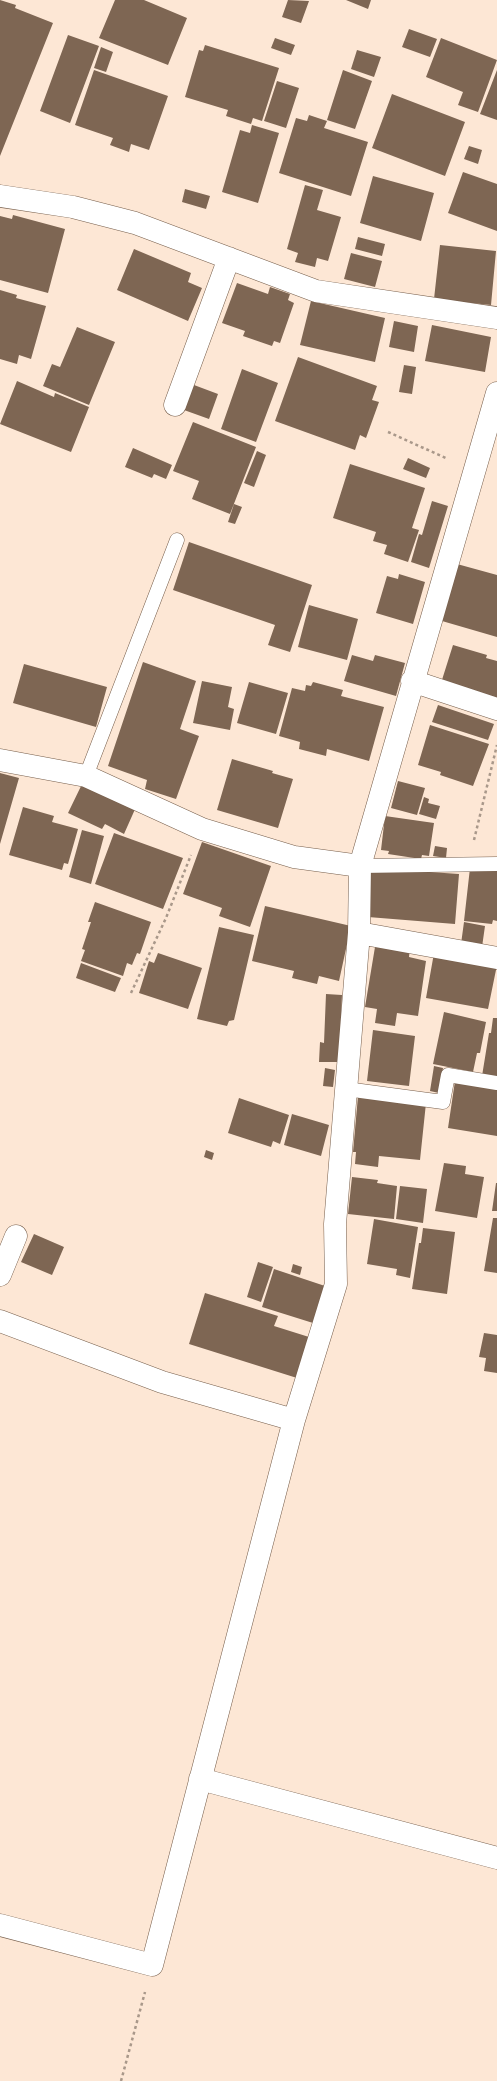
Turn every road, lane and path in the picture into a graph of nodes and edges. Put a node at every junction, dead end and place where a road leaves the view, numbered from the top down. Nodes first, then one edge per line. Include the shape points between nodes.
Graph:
1 (0, 196) edge
2 (229, 258) junction
3 (497, 318) edge
4 (497, 393) edge
5 (175, 405) dead end
6 (388, 432) dead end
7 (474, 471) junction
8 (177, 540) dead end
9 (412, 681) junction
10 (497, 709) edge
11 (497, 745) edge
12 (0, 760) edge
13 (86, 776) junction
14 (202, 829) junction
15 (497, 864) edge
16 (467, 865) junction
17 (360, 866) junction
18 (359, 933) junction
19 (497, 958) edge
20 (131, 993) dead end
21 (497, 1083) edge
22 (346, 1089) junction
23 (16, 1236) dead end
24 (0, 1275) edge
25 (0, 1321) edge
26 (294, 1420) junction
27 (200, 1779) junction
28 (497, 1858) edge
29 (0, 1925) edge
30 (152, 1965) junction
31 (121, 2081) edge

1 - 2 street via 73,207 134,223
2 - 3 street via 316,291
2 - 5 street
4 - 7 street
6 - 7 path
7 - 9 street
8 - 13 lane
9 - 10 street
9 - 17 street
11 - 16 path
12 - 13 street
13 - 14 street
14 - 17 street via 294,857
14 - 20 path via 166,918
15 - 16 lane
16 - 17 lane
17 - 18 street
18 - 19 street
18 - 22 street
21 - 22 lane via 448,1076 444,1102
22 - 26 street via 335,1224 336,1284
23 - 24 street
25 - 26 street via 162,1382
26 - 27 street
27 - 28 street
27 - 30 street
29 - 30 street
30 - 31 path

